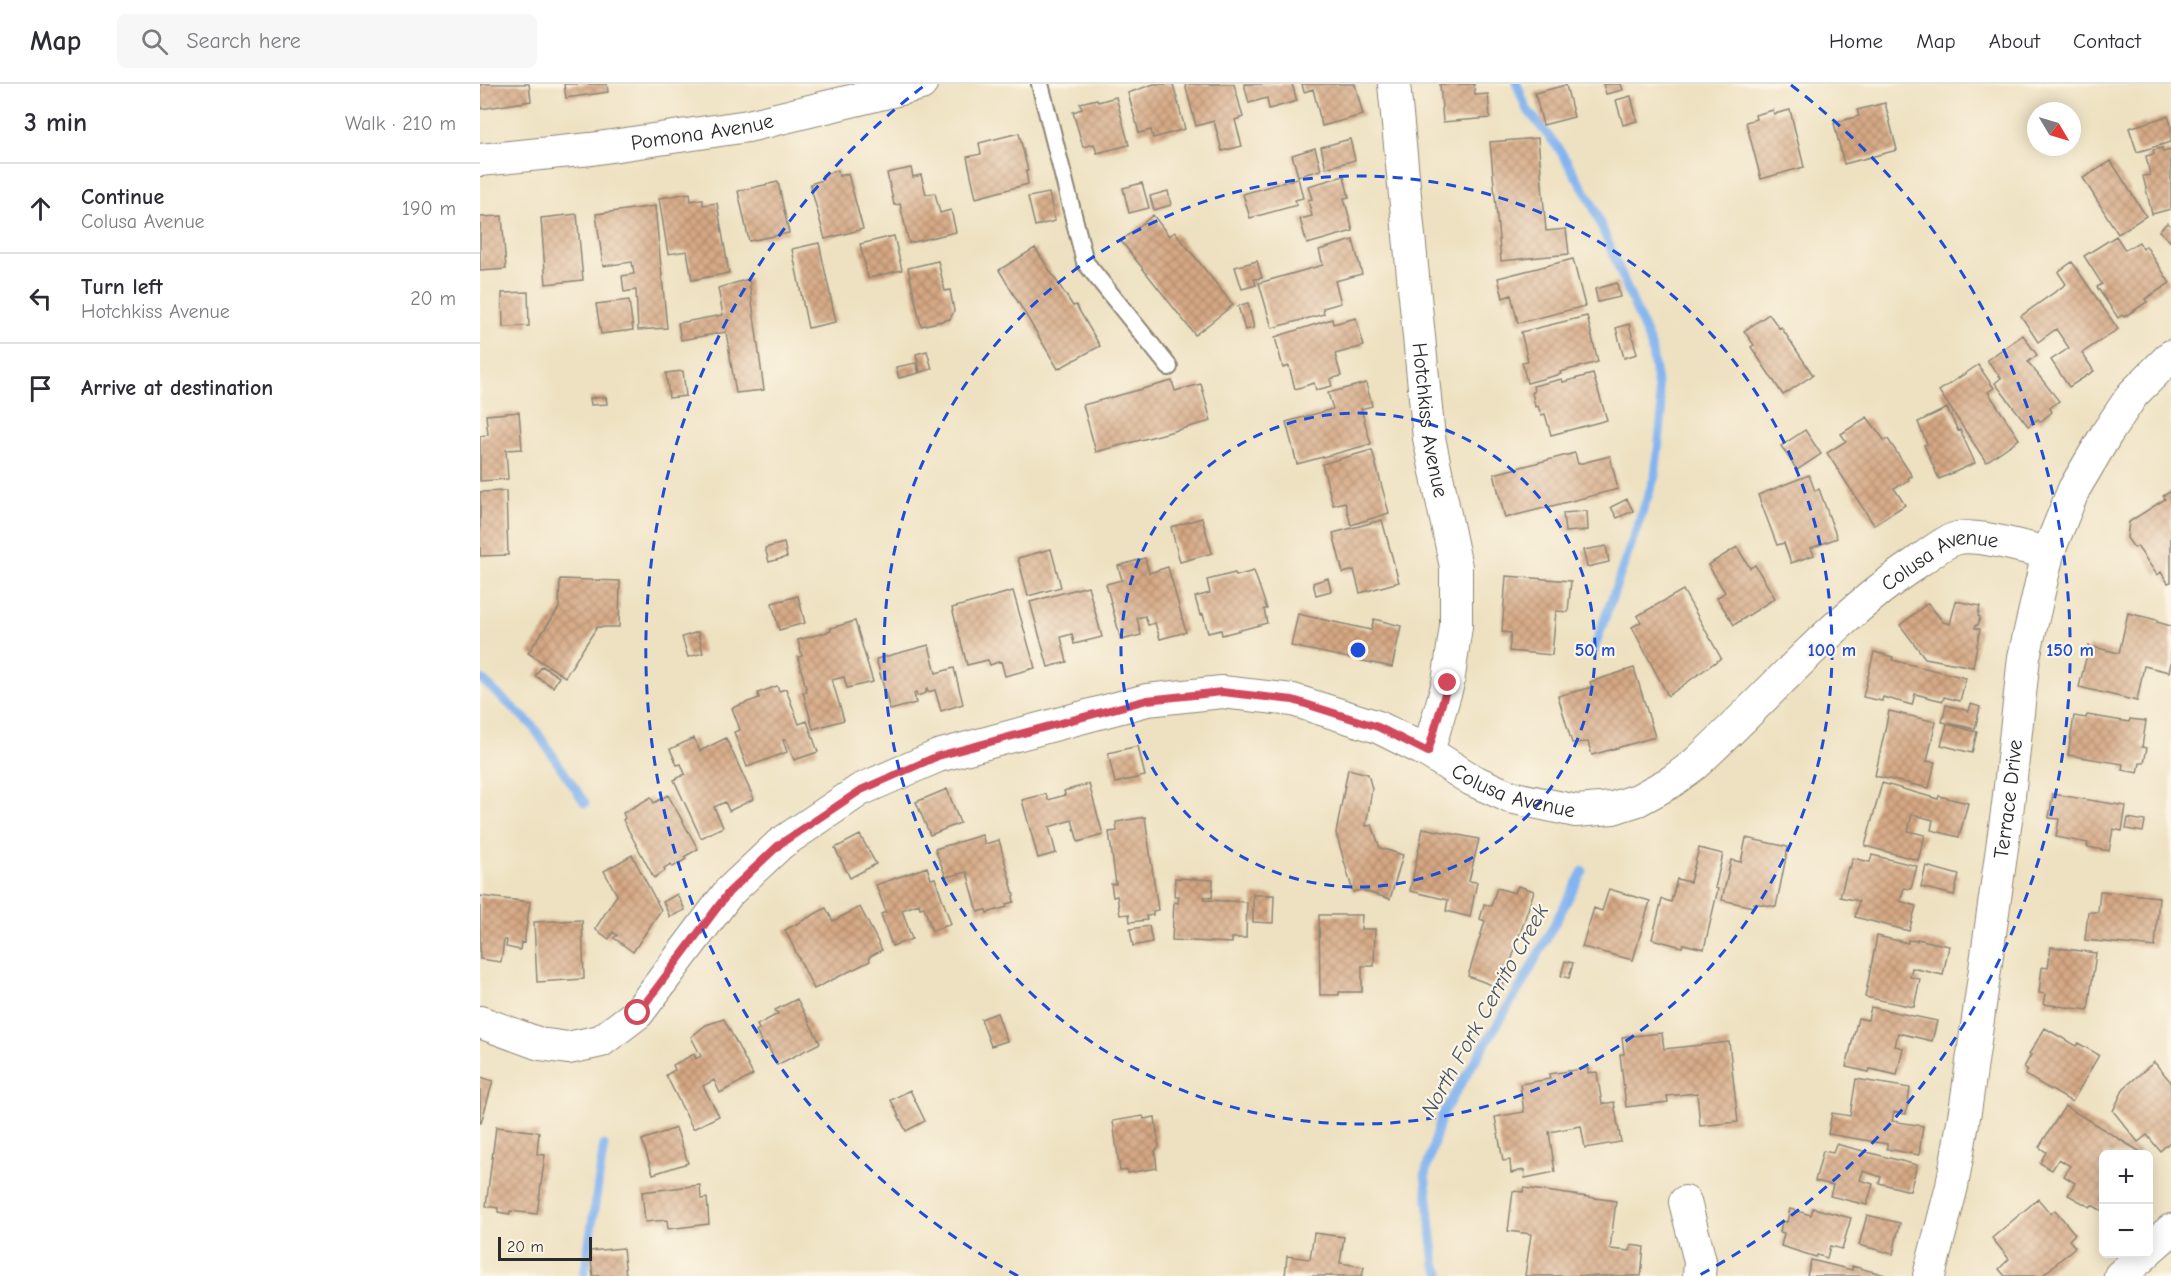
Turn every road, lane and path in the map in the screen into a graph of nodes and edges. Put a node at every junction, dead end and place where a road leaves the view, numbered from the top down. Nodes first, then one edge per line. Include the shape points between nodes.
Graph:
1 (921, 84) edge
2 (1040, 84) edge
3 (1394, 84) edge
4 (480, 160) edge
5 (2171, 356) edge
6 (1169, 367) dead end
7 (2048, 553) junction
8 (1428, 752) junction
9 (480, 1022) edge
10 (1685, 1202) dead end
11 (2171, 1230) edge
12 (2153, 1246) edge
13 (2140, 1258) edge
14 (1699, 1276) edge
15 (1929, 1276) edge
16 (2120, 1276) edge

1 - 4 street, Pomona Avenue via 748,126 591,149
2 - 6 lane via 1085,262
3 - 8 street, Hotchkiss Avenue via 1429,438 1456,567 1456,626 1450,671
5 - 7 street, Terrace Drive via 2133,394 2107,433 2074,489
7 - 8 street, Colusa Avenue via 1972,537 1942,546 1891,580 1826,636 1695,764 1671,782 1613,808 1576,811 1510,797 1472,780
7 - 15 street, Terrace Drive via 2024,657 2008,806 1966,1105 1952,1186
8 - 9 street, Colusa Avenue via 1378,727 1293,700 1222,692 1147,700 938,756 861,790 780,844 729,892 638,1013 601,1041 568,1048 540,1044
10 - 14 street via 1700,1260
11 - 12 street
13 - 16 street

